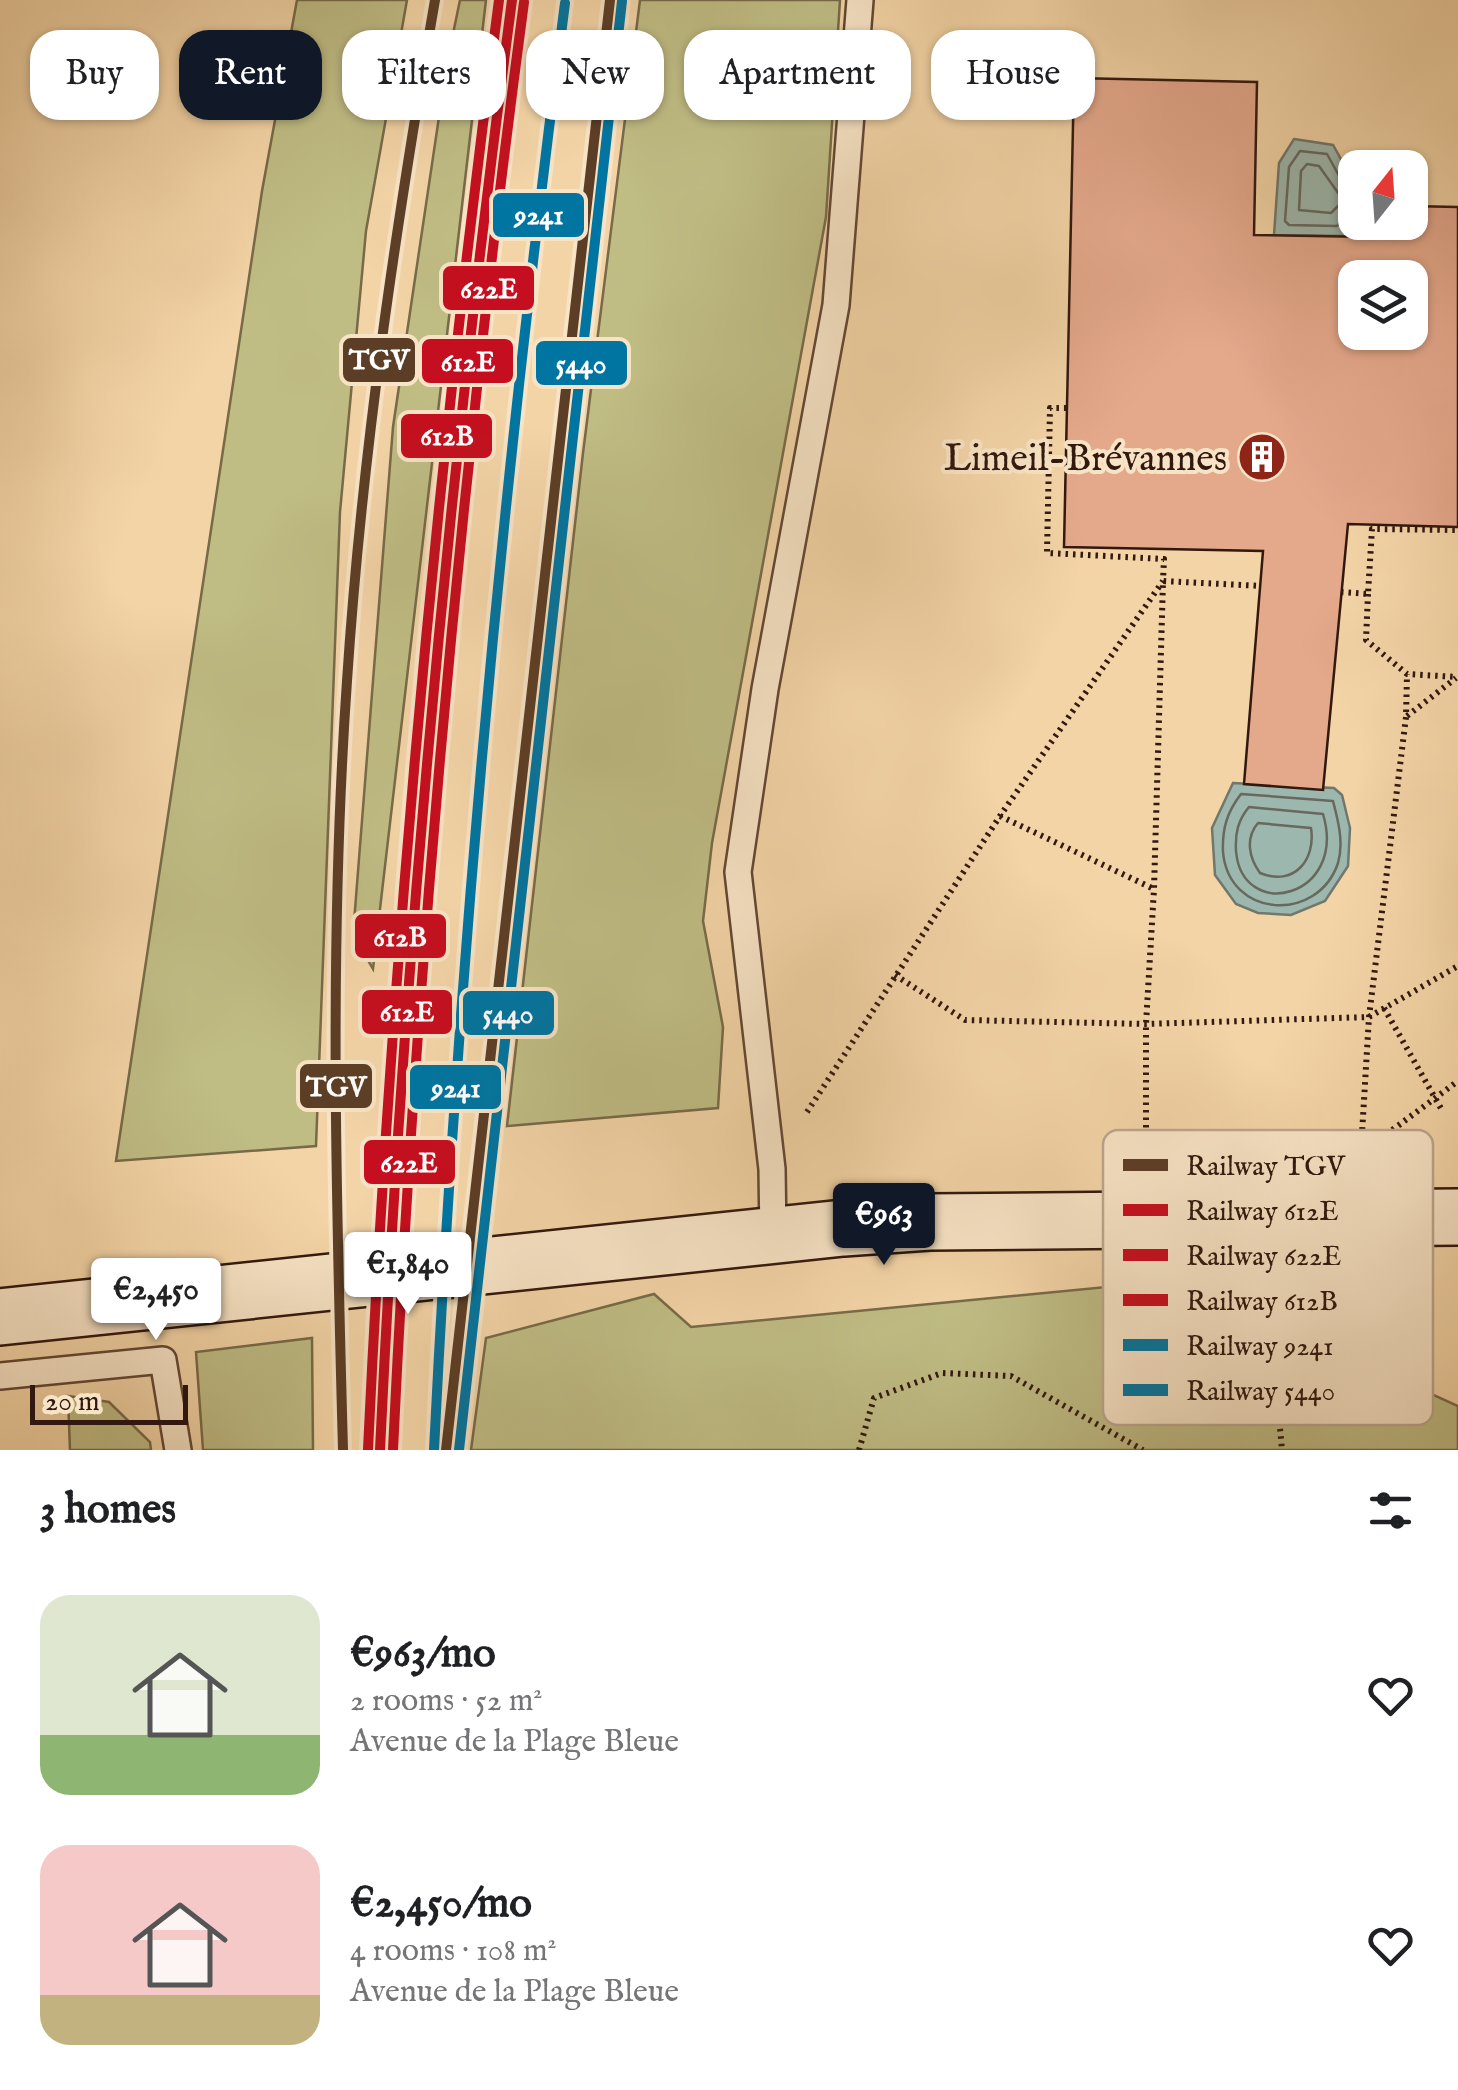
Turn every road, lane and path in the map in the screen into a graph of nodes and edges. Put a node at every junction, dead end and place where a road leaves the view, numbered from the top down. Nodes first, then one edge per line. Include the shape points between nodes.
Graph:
1 (860, 0) edge
2 (1067, 408) dead end
3 (1458, 530) edge
4 (1164, 582) junction
5 (1260, 586) dead end
6 (1341, 592) dead end
7 (1368, 594) junction
8 (1407, 674) junction
9 (1458, 675) edge
10 (1406, 717) junction
11 (1000, 816) junction
12 (1154, 889) junction
13 (1458, 966) edge
14 (895, 974) junction
15 (1384, 1008) junction
16 (1369, 1017) junction
17 (1146, 1024) junction
18 (1458, 1081) edge
19 (1435, 1097) junction
20 (1443, 1112) dead end
21 (1146, 1130) edge
22 (1362, 1130) edge
23 (1392, 1130) edge
24 (772, 1169) junction
25 (1458, 1178) edge
26 (1433, 1186) edge
27 (1458, 1217) edge
28 (1433, 1220) edge
29 (1103, 1232) edge
30 (774, 1236) junction
31 (0, 1317) edge
32 (0, 1376) edge
33 (1280, 1425) edge
34 (178, 1450) edge
35 (859, 1450) edge
36 (1143, 1450) edge
37 (1282, 1450) edge

1 - 24 lane via 836,304 738,872
2 - 4 path via 1050,408 1047,553 1164,558
3 - 7 path via 1372,529
4 - 5 path
4 - 11 path
4 - 12 path
6 - 7 path
7 - 8 path via 1366,640
8 - 9 path
8 - 10 path
9 - 10 path
10 - 16 path
11 - 12 path
11 - 14 path
12 - 17 path
13 - 15 path
14 - 17 path via 966,1020
14 - 24 path
15 - 16 path
15 - 19 path
16 - 17 path
16 - 22 path
17 - 21 path
18 - 19 path
19 - 20 path
19 - 23 path
24 - 30 lane
25 - 26 main road
27 - 28 main road
29 - 30 main road via 929,1222
30 - 31 main road
32 - 34 lane via 162,1360
33 - 37 path
35 - 36 path via 874,1398 942,1372 1010,1376

